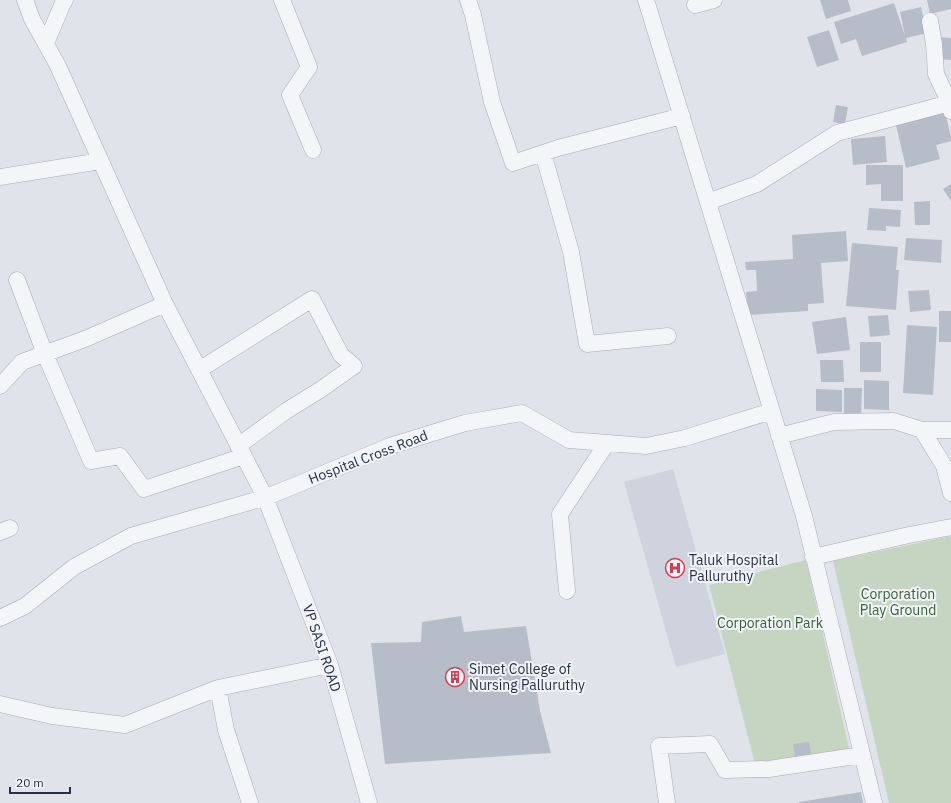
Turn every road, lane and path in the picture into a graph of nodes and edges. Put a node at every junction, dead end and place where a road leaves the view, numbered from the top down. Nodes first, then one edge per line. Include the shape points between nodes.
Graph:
1 (24, 0) edge
2 (65, 0) edge
3 (282, 0) edge
4 (468, 0) edge
5 (646, 0) edge
6 (714, 0) edge
7 (695, 5) dead end
8 (930, 21) dead end
9 (46, 43) junction
10 (950, 105) edge
11 (682, 116) junction
12 (313, 150) dead end
13 (543, 153) junction
14 (101, 162) junction
15 (0, 177) edge
16 (708, 202) junction
17 (17, 280) dead end
18 (165, 304) junction
19 (668, 336) dead end
20 (45, 354) junction
21 (199, 370) junction
22 (0, 386) edge
23 (772, 411) junction
24 (922, 430) junction
25 (951, 430) edge
26 (779, 436) junction
27 (607, 443) junction
28 (241, 451) junction
29 (951, 492) edge
30 (265, 497) junction
31 (951, 526) edge
32 (813, 557) junction
33 (566, 591) dead end
34 (0, 618) edge
35 (330, 665) junction
36 (218, 688) junction
37 (0, 704) edge
38 (862, 755) junction
39 (250, 803) edge
40 (369, 803) edge
41 (667, 803) edge
42 (874, 803) edge

1 - 9 street, VP SASI ROAD
2 - 9 street
3 - 12 street via 309,67 290,95
4 - 13 street via 492,102 513,163
5 - 11 street
6 - 7 street
8 - 10 street via 936,74
9 - 14 street, VP SASI ROAD
10 - 16 street via 837,133 757,184
11 - 13 street
11 - 16 street
13 - 19 street via 571,252 587,344
14 - 15 street
14 - 18 street, VP SASI ROAD
16 - 23 street
17 - 20 street
18 - 20 street
18 - 21 street, VP SASI ROAD
20 - 22 street via 22,362
20 - 28 street via 91,461 120,456 144,489
21 - 28 street, VP SASI ROAD
21 - 28 street via 312,298 341,355 354,366 286,411
23 - 26 street
23 - 27 street, Hospital Cross Road via 685,438 646,446
24 - 25 street
24 - 26 street via 894,421 834,422
24 - 29 street via 944,466
26 - 32 street via 804,516
27 - 30 street, Hospital Cross Road via 569,440 522,413 465,423 390,446
27 - 33 street via 560,514
28 - 30 street, VP SASI ROAD
30 - 34 street, Hospital Cross Road via 131,536 74,567 25,606
30 - 35 street, VP SASI ROAD
31 - 32 street
32 - 38 street
35 - 36 street
35 - 40 street, VP SASI ROAD
36 - 37 street via 125,725 52,716
36 - 39 street via 226,730
38 - 41 street via 769,769 725,770 710,744 659,746
38 - 42 street

